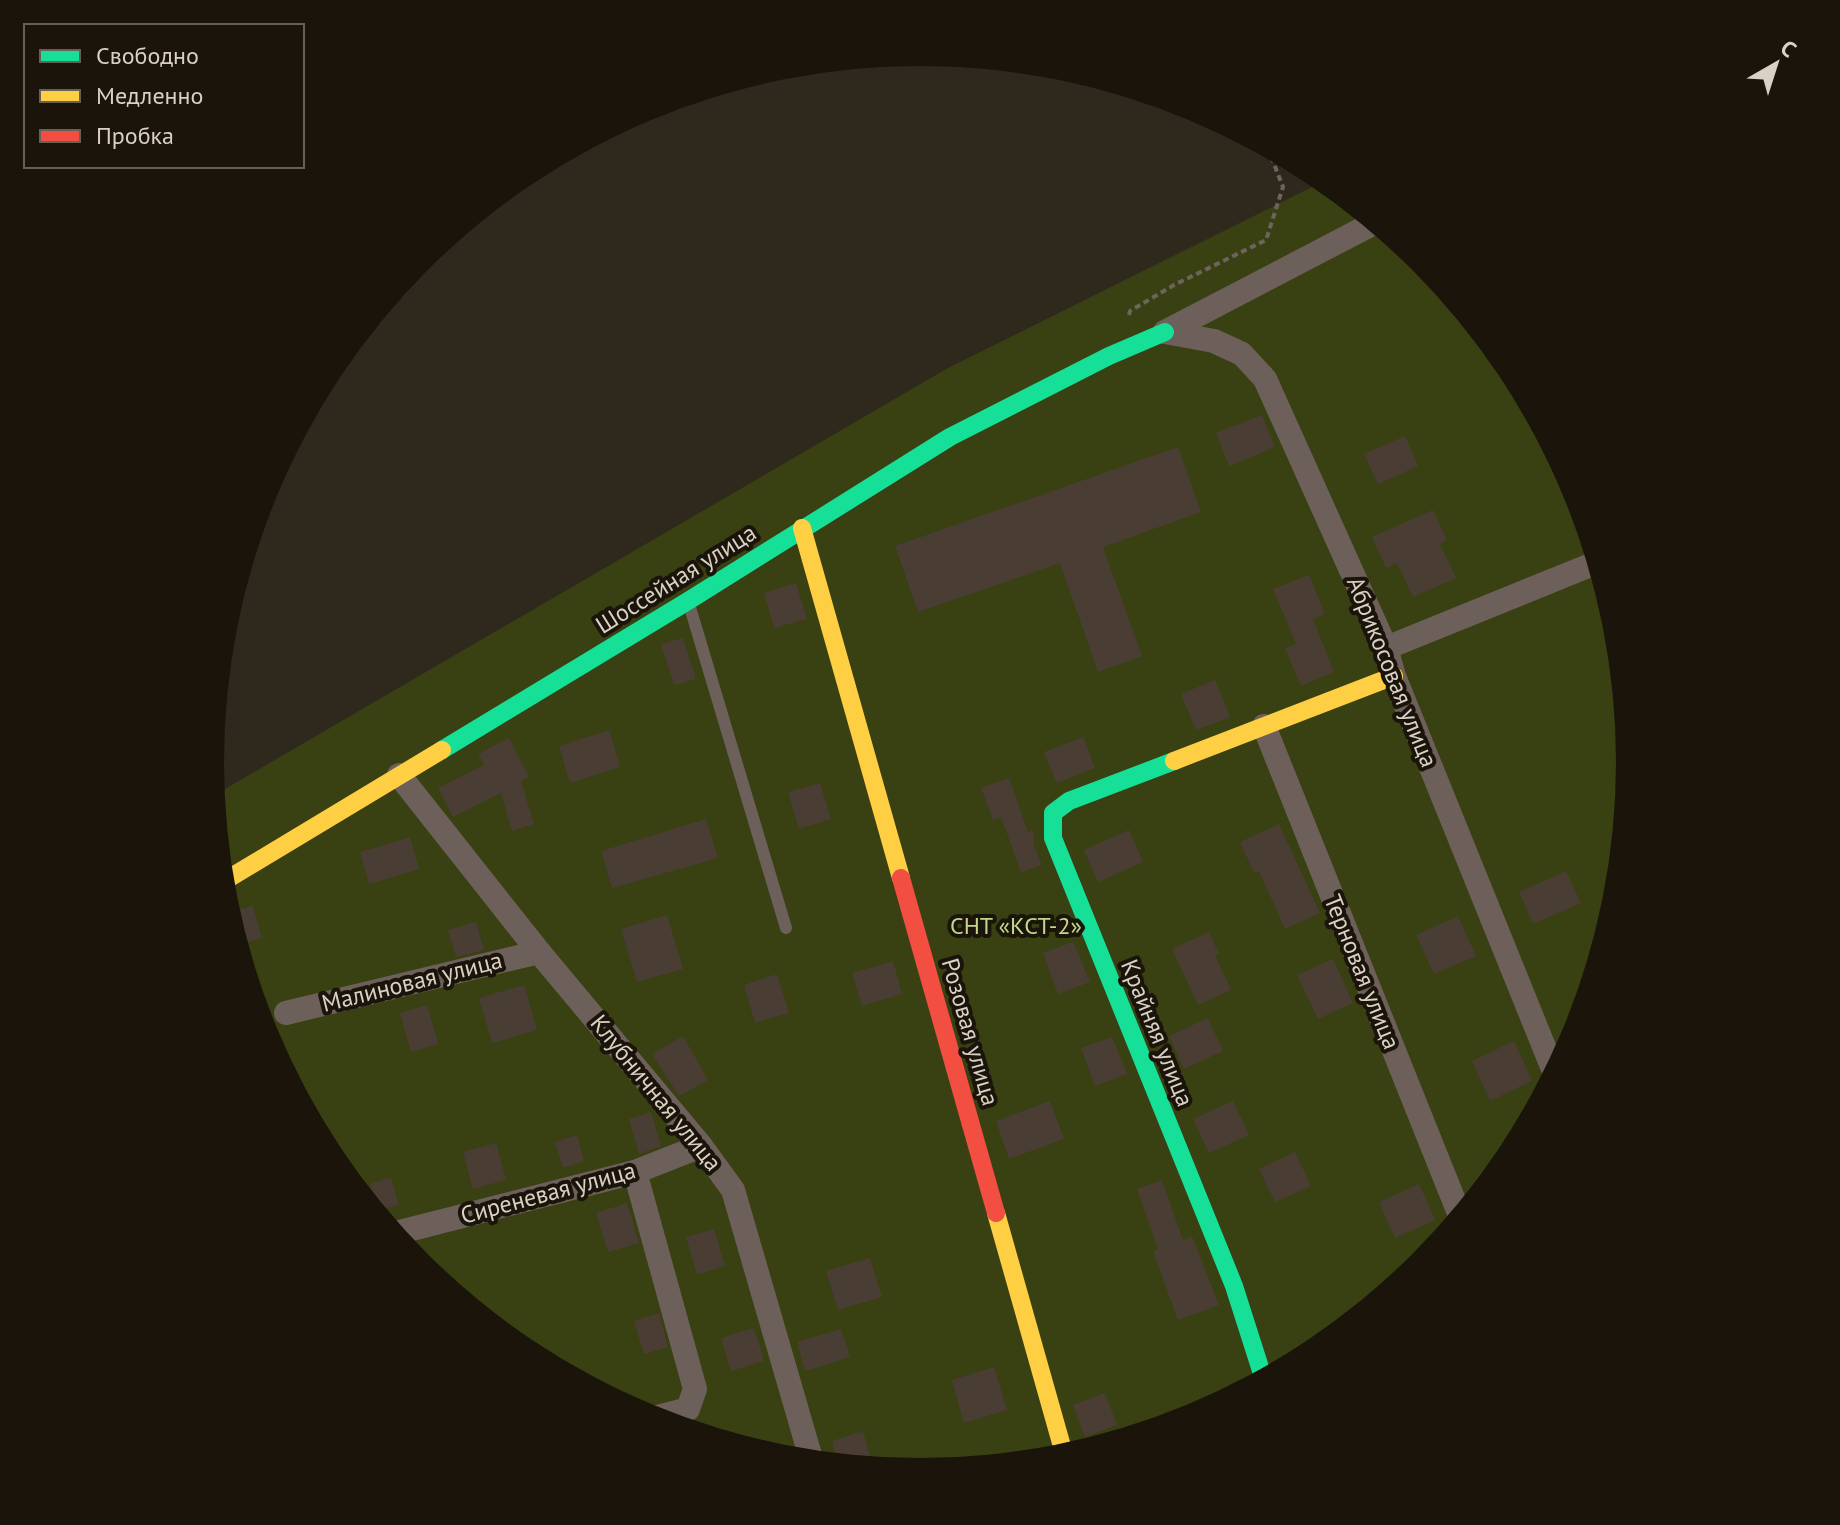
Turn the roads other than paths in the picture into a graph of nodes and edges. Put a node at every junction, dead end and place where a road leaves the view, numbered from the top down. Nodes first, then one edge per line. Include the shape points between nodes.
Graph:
1 (1365, 228) edge
2 (1165, 332) junction
3 (802, 528) junction
4 (1588, 566) edge
5 (688, 601) junction
6 (1386, 648) junction
7 (1394, 676) junction
8 (1264, 726) junction
9 (399, 775) junction
10 (233, 876) edge
11 (786, 928) dead end
12 (539, 952) junction
13 (286, 1013) dead end
14 (1550, 1060) edge
15 (701, 1146) junction
16 (635, 1172) junction
17 (1457, 1207) edge
18 (405, 1231) edge
19 (1261, 1370) edge
20 (672, 1413) edge
21 (1061, 1445) edge
22 (808, 1450) edge

1 - 2 street
2 - 3 street, Шоссейная улица via 950,437
2 - 6 street, Абрикосовая улица via 1214,341 1242,354 1265,379
3 - 5 street, Шоссейная улица
3 - 21 street, Розовая улица
4 - 6 street
5 - 9 street, Шоссейная улица
5 - 11 lane
6 - 7 street, Абрикосовая улица
7 - 8 street
7 - 14 street, Абрикосовая улица
8 - 17 street, Терновая улица
8 - 19 street, Крайняя улица via 1069,801 1053,813 1053,838 1234,1286
9 - 10 street, Шоссейная улица
9 - 12 street, Клубничная улица
12 - 13 street, Малиновая улица
12 - 15 street, Клубничная улица
15 - 16 street, Сиреневая улица
15 - 22 street, Клубничная улица via 733,1190
16 - 18 street, Сиреневая улица
16 - 20 street via 695,1389 688,1409

